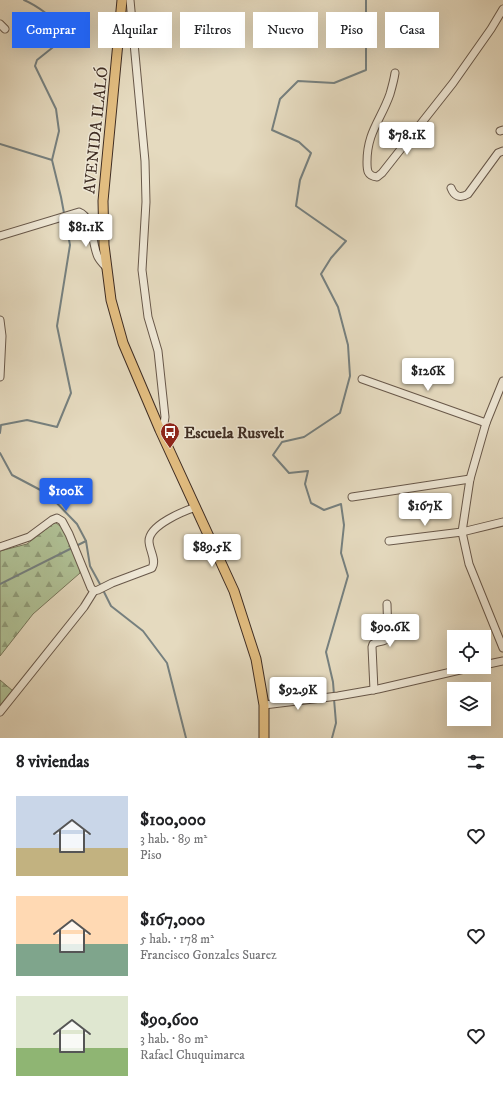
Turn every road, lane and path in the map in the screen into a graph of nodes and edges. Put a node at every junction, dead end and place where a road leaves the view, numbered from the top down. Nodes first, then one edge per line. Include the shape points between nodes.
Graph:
1 (122, 0) edge
2 (130, 0) edge
3 (503, 9) edge
4 (395, 73) dead end
5 (503, 151) edge
6 (451, 188) dead end
7 (0, 236) edge
8 (106, 267) junction
9 (0, 320) edge
10 (0, 377) edge
11 (362, 379) dead end
12 (503, 381) edge
13 (486, 423) junction
14 (160, 430) junction
15 (470, 479) junction
16 (352, 497) dead end
17 (196, 507) junction
18 (503, 522) edge
19 (462, 532) junction
20 (389, 541) dead end
21 (0, 547) edge
22 (96, 590) junction
23 (387, 604) dead end
24 (503, 648) edge
25 (503, 661) edge
26 (491, 664) edge
27 (447, 673) edge
28 (374, 690) junction
29 (264, 705) junction
30 (0, 712) edge
31 (264, 738) edge

1 - 8 main road, AVENIDA ILALÓ via 103,201
2 - 14 street via 145,161 146,202 142,270 148,317 158,351 165,417
3 - 4 street via 437,104 382,173 374,177 367,171 368,147 371,134 390,95
5 - 6 street via 498,153 468,194 458,196
7 - 8 street via 79,212 88,220 98,256
8 - 14 main road, AVENIDA ILALÓ via 111,300 123,343
9 - 10 street
11 - 13 street
12 - 13 street
13 - 15 street
14 - 17 main road, AVENIDA ILALÓ
15 - 16 street
15 - 19 street
17 - 22 street via 170,518 152,532 149,541 152,568
17 - 29 main road, AVENIDA ILALÓ via 234,591 256,659
18 - 19 street
19 - 20 street
19 - 24 street via 469,564
21 - 22 street via 29,537 57,518 62,521 69,534 91,588
22 - 30 street
23 - 28 street via 388,638 375,642 372,647
25 - 26 street
27 - 28 street
28 - 29 street
29 - 31 main road, AVENIDA ILALÓ

